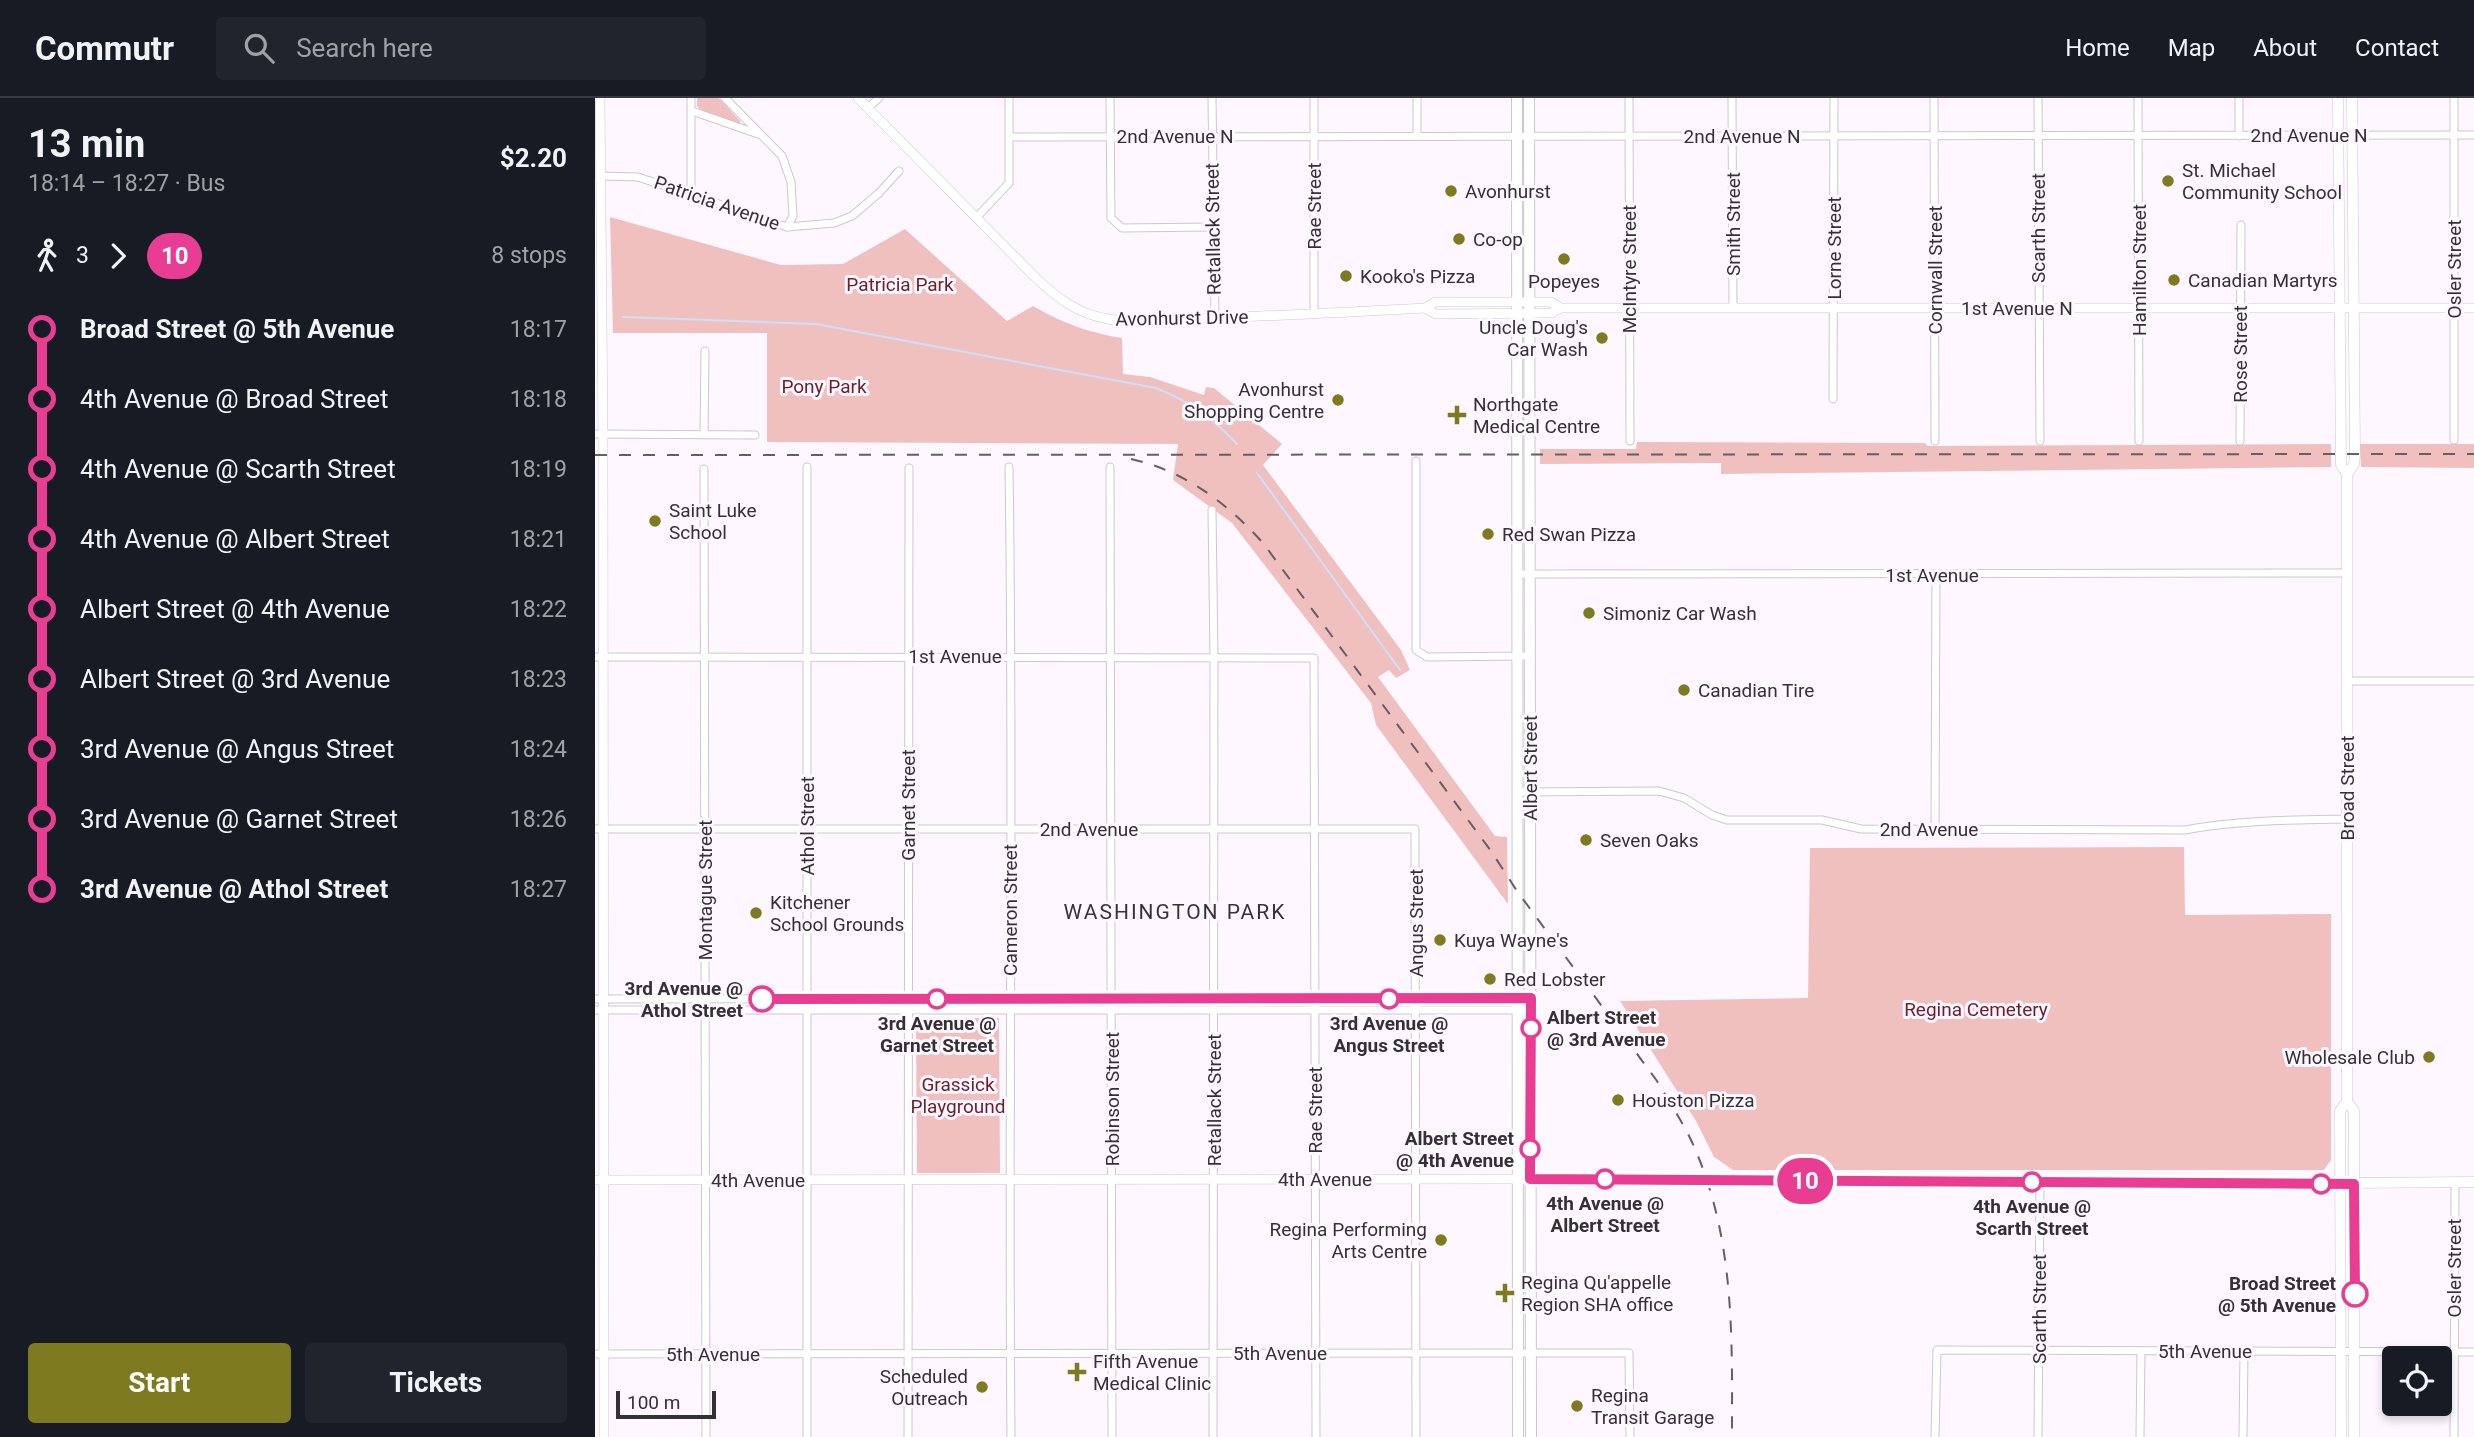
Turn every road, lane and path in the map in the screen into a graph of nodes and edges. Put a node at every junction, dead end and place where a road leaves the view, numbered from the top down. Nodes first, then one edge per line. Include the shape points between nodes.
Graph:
1 (600, 98) edge
2 (691, 98) edge
3 (725, 98) edge
4 (858, 98) edge
5 (879, 98) edge
6 (1009, 98) edge
7 (1110, 98) edge
8 (1212, 98) edge
9 (1314, 98) edge
10 (1417, 98) edge
11 (1517, 98) edge
12 (1529, 98) edge
13 (1629, 98) edge
14 (1732, 98) edge
15 (1834, 98) edge
16 (1934, 98) edge
17 (2038, 98) edge
18 (2138, 98) edge
19 (2239, 98) edge
20 (2338, 98) edge
21 (2352, 98) edge
22 (2454, 98) edge
23 (868, 108) junction
24 (692, 111) junction
25 (762, 135) junction
26 (1934, 135) junction
27 (2138, 135) junction
28 (2239, 135) junction
29 (2454, 135) junction
30 (2474, 135) edge
31 (1110, 136) junction
32 (1212, 136) junction
33 (1314, 136) junction
34 (1417, 136) junction
35 (1516, 136) junction
36 (1529, 136) junction
37 (1629, 136) junction
38 (1732, 136) junction
39 (1835, 136) junction
40 (2038, 136) junction
41 (2338, 136) junction
42 (2352, 136) junction
43 (1010, 137) junction
44 (898, 171) dead end
45 (600, 176) junction
46 (691, 193) junction
47 (977, 217) junction
48 (2241, 225) dead end
49 (787, 227) junction
50 (1212, 227) junction
51 (1517, 307) junction
52 (1530, 307) junction
53 (1629, 308) junction
54 (1733, 308) junction
55 (1833, 308) junction
56 (1935, 308) junction
57 (2038, 308) junction
58 (2139, 308) junction
59 (2241, 308) junction
60 (2339, 308) junction
61 (2352, 308) junction
62 (2454, 308) junction
63 (2474, 308) edge
64 (1314, 314) junction
65 (1215, 318) junction
66 (705, 351) dead end
67 (1833, 399) dead end
68 (599, 434) edge
69 (704, 434) junction
70 (755, 435) dead end
71 (2454, 440) dead end
72 (1630, 441) dead end
73 (1935, 441) dead end
74 (2040, 441) dead end
75 (2139, 441) dead end
76 (2240, 441) dead end
77 (1416, 461) dead end
78 (807, 467) dead end
79 (1009, 467) dead end
80 (1110, 467) dead end
81 (909, 468) dead end
82 (704, 469) dead end
83 (2347, 475) junction
84 (1212, 510) dead end
85 (2347, 573) junction
86 (1517, 574) junction
87 (1530, 574) junction
88 (1936, 575) junction
89 (705, 655) junction
90 (807, 655) junction
91 (909, 656) junction
92 (1012, 656) junction
93 (1111, 656) junction
94 (1517, 656) junction
95 (1530, 656) junction
96 (599, 657) edge
97 (1214, 657) junction
98 (1314, 658) joint
99 (2347, 681) junction
100 (2474, 681) edge
101 (1518, 792) junction
102 (1531, 793) junction
103 (2347, 820) junction
104 (908, 828) junction
105 (1111, 828) junction
106 (1213, 828) junction
107 (1315, 828) junction
108 (599, 829) edge
109 (705, 829) junction
110 (1010, 829) junction
111 (1415, 829) joint
112 (1934, 829) junction
113 (808, 830) junction
114 (598, 999) edge
115 (706, 999) junction
116 (807, 999) junction
117 (908, 999) junction
118 (1010, 999) junction
119 (1112, 999) junction
120 (1214, 999) junction
121 (1315, 999) junction
122 (1417, 999) junction
123 (1518, 1004) junction
124 (1531, 1004) junction
125 (599, 1010) edge
126 (706, 1010) junction
127 (806, 1010) junction
128 (908, 1010) junction
129 (1009, 1010) junction
130 (1112, 1010) junction
131 (1214, 1010) junction
132 (1315, 1010) junction
133 (1417, 1010) junction
134 (2347, 1101) junction
135 (1214, 1179) junction
136 (1315, 1179) junction
137 (1417, 1179) junction
138 (1518, 1179) junction
139 (1530, 1179) junction
140 (599, 1180) edge
141 (706, 1180) junction
142 (807, 1180) junction
143 (908, 1180) junction
144 (1010, 1180) junction
145 (1112, 1180) junction
146 (2040, 1182) junction
147 (2455, 1182) junction
148 (2474, 1182) edge
149 (2340, 1184) junction
150 (2354, 1184) junction
151 (2039, 1350) junction
152 (2141, 1351) junction
153 (2244, 1351) junction
154 (2341, 1352) junction
155 (2355, 1352) junction
156 (2454, 1352) junction
157 (2474, 1352) edge
158 (807, 1353) junction
159 (1010, 1353) junction
160 (1113, 1353) junction
161 (1213, 1353) junction
162 (1315, 1353) junction
163 (1416, 1353) junction
164 (1518, 1353) junction
165 (1532, 1353) junction
166 (599, 1354) edge
167 (706, 1354) junction
168 (908, 1354) junction
169 (604, 1437) edge
170 (706, 1437) edge
171 (807, 1437) edge
172 (908, 1437) edge
173 (1011, 1437) edge
174 (1112, 1437) edge
175 (1213, 1437) edge
176 (1316, 1437) edge
177 (1416, 1437) edge
178 (1518, 1437) edge
179 (1531, 1437) edge
180 (1630, 1437) edge
181 (1935, 1437) edge
182 (2038, 1437) edge
183 (2140, 1437) edge
184 (2243, 1437) edge
185 (2341, 1437) edge
186 (2354, 1437) edge
187 (2454, 1437) edge

1 - 45 street
2 - 24 street
3 - 25 street
4 - 23 street, Avonhurst Drive
5 - 23 street
6 - 43 street
7 - 31 street
8 - 32 street, Retallack Street
9 - 33 street, Rae Street
10 - 34 street
11 - 35 main road, Albert Street
12 - 36 main road, Albert Street
13 - 37 street, McIntyre Street
14 - 38 street, Smith Street
15 - 39 street, Lorne Street
16 - 26 street, Cornwall Street
17 - 40 street, Scarth Street
18 - 27 street, Hamilton Street
19 - 28 street
20 - 41 main road, Broad Street
21 - 42 main road, Broad Street
22 - 29 street, Osler Street
23 - 47 street, Avonhurst Drive
24 - 25 street
24 - 46 street
25 - 49 street via 782,156 791,182 793,216
26 - 39 street, 2nd Avenue N
26 - 40 street, 2nd Avenue N
26 - 56 street, Cornwall Street
27 - 28 street, 2nd Avenue N
27 - 40 street, 2nd Avenue N
27 - 58 street, Hamilton Street
28 - 41 street, 2nd Avenue N
29 - 30 street, 2nd Avenue N
29 - 42 street, 2nd Avenue N
29 - 62 street, Osler Street
31 - 32 street, 2nd Avenue N
31 - 43 street, 2nd Avenue N
31 - 50 street via 1111,218 1122,228
32 - 33 street, 2nd Avenue N
32 - 50 street, Retallack Street
33 - 34 street, 2nd Avenue N
33 - 64 street, Rae Street
34 - 35 street, 2nd Avenue N
35 - 36 street, 2nd Avenue N
35 - 51 main road, Albert Street
36 - 37 street, 2nd Avenue N
36 - 52 main road, Albert Street
37 - 38 street, 2nd Avenue N
37 - 53 street, McIntyre Street
38 - 39 street, 2nd Avenue N
38 - 54 street, Smith Street
39 - 55 street, Lorne Street
40 - 57 street, Scarth Street
41 - 42 street, 2nd Avenue N
41 - 60 main road, Broad Street
42 - 61 main road, Broad Street
43 - 47 street via 1009,183
44 - 49 street, Patricia Avenue via 852,216 834,223
45 - 46 street, Patricia Avenue via 638,177
45 - 68 street
46 - 49 street, Patricia Avenue
47 - 65 street, Avonhurst Drive via 1058,299 1083,312 1110,320
48 - 59 street, Rose Street
50 - 65 street, Retallack Street
51 - 52 street, Avonhurst Drive
51 - 64 street, Avonhurst Drive via 1435,302 1425,308
51 - 86 main road, Albert Street
52 - 53 street, 1st Avenue N via 1552,313 1560,308
52 - 87 main road, Albert Street
53 - 54 street, 1st Avenue N
53 - 72 street, McIntyre Street
54 - 55 street, 1st Avenue N
55 - 56 street, 1st Avenue N
55 - 67 street, Lorne Street
56 - 57 street, 1st Avenue N
56 - 73 street, Cornwall Street
57 - 58 street, 1st Avenue N
57 - 74 street, Scarth Street
58 - 59 street, 1st Avenue N
58 - 75 street, Hamilton Street
59 - 60 street, 1st Avenue N
59 - 76 street, Rose Street
60 - 61 street, 1st Avenue N
60 - 83 main road, Broad Street via 2340,465
61 - 62 street, 1st Avenue N
61 - 83 main road, Broad Street via 2355,455
62 - 63 street, 1st Avenue N
62 - 71 street, Osler Street
64 - 65 street, Avonhurst Drive
66 - 69 street
68 - 69 street
68 - 96 street
69 - 70 street
77 - 94 street via 1416,650 1427,657
78 - 90 street, Athol Street
79 - 92 street, Cameron Street
80 - 93 street, Robinson Street
81 - 91 street, Garnet Street
82 - 89 street, Montague Street
83 - 85 main road, Broad Street
84 - 97 street, Retallack Street
85 - 88 street, 1st Avenue
85 - 99 main road, Broad Street
86 - 87 street, 1st Avenue
86 - 94 main road, Albert Street
87 - 88 street, 1st Avenue
87 - 95 main road, Albert Street
88 - 112 street
89 - 90 street, 1st Avenue
89 - 96 street, 1st Avenue
89 - 109 street, Montague Street
90 - 91 street, 1st Avenue
90 - 113 street, Athol Street
91 - 92 street, 1st Avenue
91 - 104 street, Garnet Street
92 - 93 street, 1st Avenue
92 - 110 street, Cameron Street
93 - 97 street, 1st Avenue
93 - 105 street, Robinson Street
94 - 95 street
94 - 101 main road, Albert Street
95 - 102 main road, Albert Street
96 - 108 street
97 - 98 street, 1st Avenue
97 - 106 street, Retallack Street
98 - 107 street, Rae Street
99 - 100 street
99 - 103 main road, Broad Street
101 - 102 street, 2nd Avenue
101 - 123 main road, Albert Street
102 - 112 street, 2nd Avenue via 1659,791 1727,820 1822,820 1861,829
102 - 124 main road, Albert Street
103 - 112 street, 2nd Avenue via 2255,821 2185,830
103 - 134 main road, Broad Street
104 - 110 street, 2nd Avenue
104 - 113 street, 2nd Avenue
104 - 117 street, Garnet Street
105 - 106 street, 2nd Avenue
105 - 110 street, 2nd Avenue
105 - 119 street, Robinson Street
106 - 107 street, 2nd Avenue
106 - 120 street, Retallack Street
107 - 111 street, 2nd Avenue
107 - 121 street, Rae Street
108 - 109 street, 2nd Avenue
108 - 114 street
109 - 113 street, 2nd Avenue
109 - 115 street, Montague Street
110 - 118 street, Cameron Street
111 - 122 street, Angus Street
113 - 116 street, Athol Street
114 - 115 street
114 - 125 street
115 - 116 street
115 - 126 street, Montague Street
116 - 117 street
116 - 127 street, Athol Street
117 - 118 street
117 - 128 street, Garnet Street
118 - 119 street
118 - 129 street, Cameron Street
119 - 120 street
119 - 130 street, Robinson Street
120 - 121 street
120 - 131 street, Retallack Street
121 - 122 street
121 - 132 street, Rae Street
122 - 123 street
122 - 133 street, Angus Street
123 - 124 street
123 - 133 street
123 - 138 main road, Albert Street
124 - 139 main road, Albert Street
125 - 126 street
125 - 140 street
126 - 127 street
126 - 141 street, Montague Street
127 - 128 street
127 - 142 street, Athol Street
128 - 129 street
128 - 143 street, Garnet Street
129 - 130 street
129 - 144 street, Cameron Street
130 - 131 street
130 - 145 street, Robinson Street
131 - 132 street
131 - 135 street, Retallack Street
132 - 133 street
132 - 136 street, Rae Street
133 - 137 street, Angus Street
134 - 149 main road, Broad Street via 2340,1111
134 - 150 main road, Broad Street via 2354,1111
135 - 136 street, 4th Avenue
135 - 145 street, 4th Avenue
135 - 161 street, Retallack Street
136 - 137 street, 4th Avenue
136 - 162 street, Rae Street
137 - 138 street, 4th Avenue
137 - 163 street, Angus Street
138 - 139 main road, 4th Avenue
138 - 164 main road, Albert Street
139 - 146 main road, 4th Avenue
139 - 165 main road, Albert Street
140 - 141 street, 4th Avenue
140 - 166 street
141 - 142 street, 4th Avenue
141 - 167 street, Montague Street
142 - 143 street, 4th Avenue
142 - 158 street, Athol Street
143 - 144 street, 4th Avenue
143 - 168 street, Garnet Street
144 - 145 street, 4th Avenue
144 - 159 street, Cameron Street
145 - 160 street, Robinson Street
146 - 149 main road, 4th Avenue
146 - 151 street, Scarth Street
147 - 148 main road, 4th Avenue
147 - 150 main road, 4th Avenue
147 - 156 street, Osler Street
149 - 150 main road, 4th Avenue
149 - 154 main road, Broad Street
150 - 155 main road, Broad Street
151 - 152 street, 5th Avenue
151 - 181 street, 5th Avenue via 1937,1350
151 - 182 street, Scarth Street
152 - 153 street, 5th Avenue
152 - 183 street
153 - 154 street, 5th Avenue
153 - 184 street
154 - 155 street, 5th Avenue
154 - 185 main road, Broad Street
155 - 156 street, 5th Avenue
155 - 186 main road, Broad Street
156 - 157 street, 5th Avenue
156 - 187 street, Osler Street
158 - 167 street, 5th Avenue
158 - 168 street, 5th Avenue
158 - 171 street, Athol Street
159 - 160 street, 5th Avenue
159 - 168 street, 5th Avenue
159 - 173 street, Cameron Street
160 - 161 street, 5th Avenue
160 - 174 street, Robinson Street
161 - 162 street, 5th Avenue
161 - 175 street, Retallack Street
162 - 163 street, 5th Avenue
162 - 176 street, Rae Street
163 - 164 street, 5th Avenue
163 - 177 street, Angus Street
164 - 165 street, 5th Avenue
164 - 178 main road, Albert Street
165 - 179 main road, Albert Street
165 - 180 street, 5th Avenue via 1629,1353
166 - 167 street, 5th Avenue
166 - 169 street
167 - 170 street, Montague Street
168 - 172 street, Garnet Street

